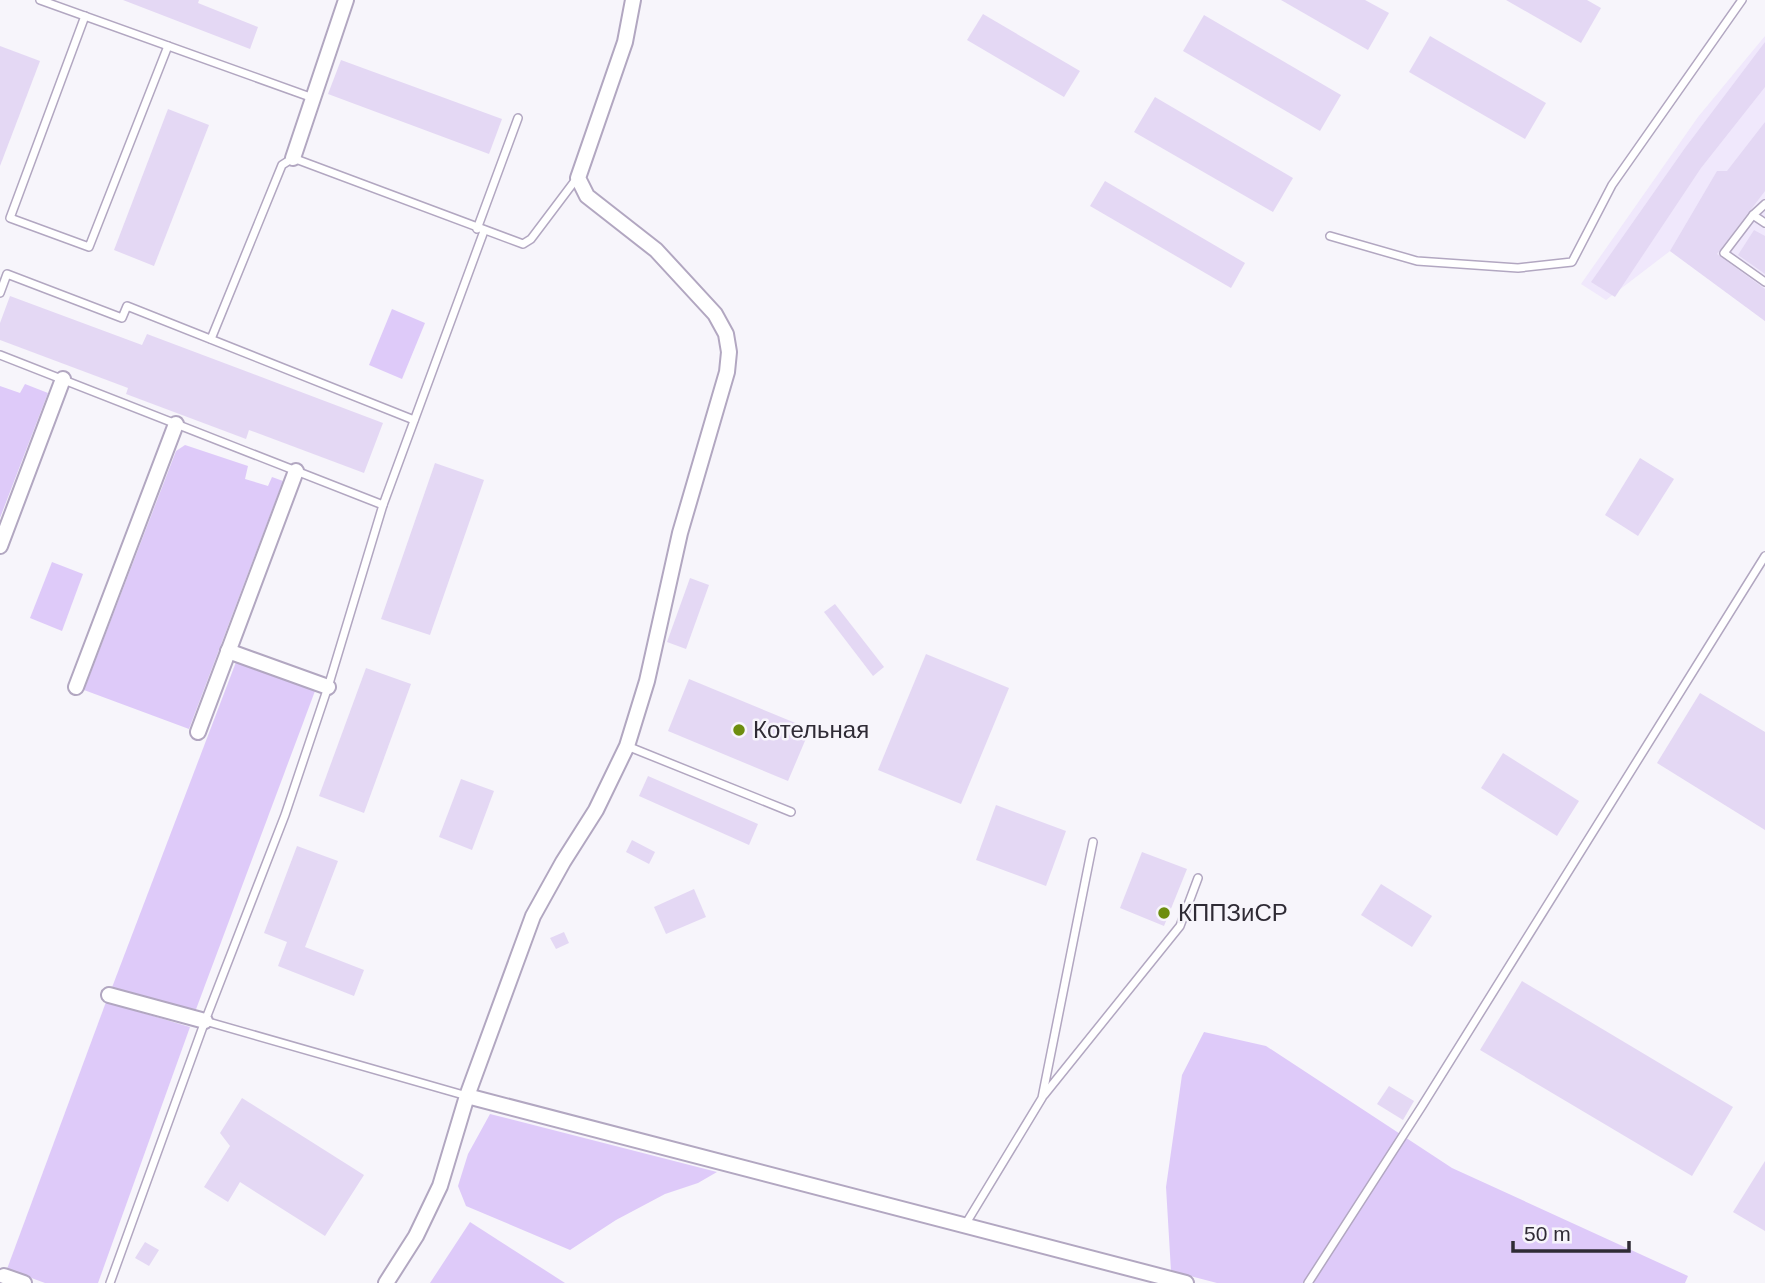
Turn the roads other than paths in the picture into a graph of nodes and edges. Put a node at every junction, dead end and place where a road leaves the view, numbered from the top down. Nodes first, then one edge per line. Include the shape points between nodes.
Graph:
1 (40, 0) edge
2 (346, 0) edge
3 (633, 0) edge
4 (1742, 0) edge
5 (85, 16) junction
6 (168, 46) junction
7 (314, 99) junction
8 (518, 118) dead end
9 (293, 158) junction
10 (578, 178) junction
11 (1765, 204) edge
12 (1753, 215) junction
13 (1765, 223) edge
14 (481, 230) junction
15 (1329, 236) dead end
16 (1765, 282) edge
17 (0, 293) edge
18 (211, 339) junction
19 (0, 355) edge
20 (63, 379) junction
21 (414, 420) junction
22 (176, 424) junction
23 (296, 471) junction
24 (383, 505) junction
25 (0, 546) edge
26 (1765, 556) edge
27 (228, 651) junction
28 (76, 687) dead end
29 (328, 687) junction
30 (198, 732) dead end
31 (627, 746) junction
32 (791, 812) dead end
33 (1093, 842) dead end
34 (1198, 878) dead end
35 (109, 995) dead end
36 (205, 1021) junction
37 (467, 1096) junction
38 (1042, 1098) junction
39 (965, 1226) junction
40 (4, 1276) dead end
41 (1140, 1277) edge
42 (24, 1283) edge
43 (110, 1283) edge
44 (386, 1283) edge
45 (1186, 1283) edge
46 (1308, 1283) edge

1 - 5 lane
2 - 7 street
3 - 10 street via 625,41
4 - 15 lane via 1612,185 1572,262 1518,268 1417,261
5 - 6 lane
5 - 6 lane via 10,218 89,247
6 - 7 lane
7 - 9 street
8 - 14 lane
9 - 14 lane
9 - 18 lane via 282,165
10 - 14 lane via 523,244
10 - 31 street via 587,196 656,250 715,314 729,352
11 - 12 lane
12 - 13 lane
12 - 16 lane via 1724,253
14 - 21 lane
17 - 18 lane via 7,274 122,318 127,306
18 - 21 lane
19 - 20 lane
20 - 22 lane
20 - 25 street
21 - 24 lane
22 - 23 lane
22 - 28 street
23 - 24 lane
23 - 27 street
24 - 29 lane
26 - 46 lane
27 - 29 street
27 - 30 street
29 - 36 lane via 285,815
31 - 32 lane
31 - 37 street via 596,810 533,916
33 - 38 lane
34 - 38 lane via 1180,926
35 - 36 street
36 - 37 lane
36 - 43 lane
37 - 39 street
37 - 44 street via 440,1185 416,1236
38 - 39 lane
39 - 41 street
40 - 42 street
41 - 45 street

